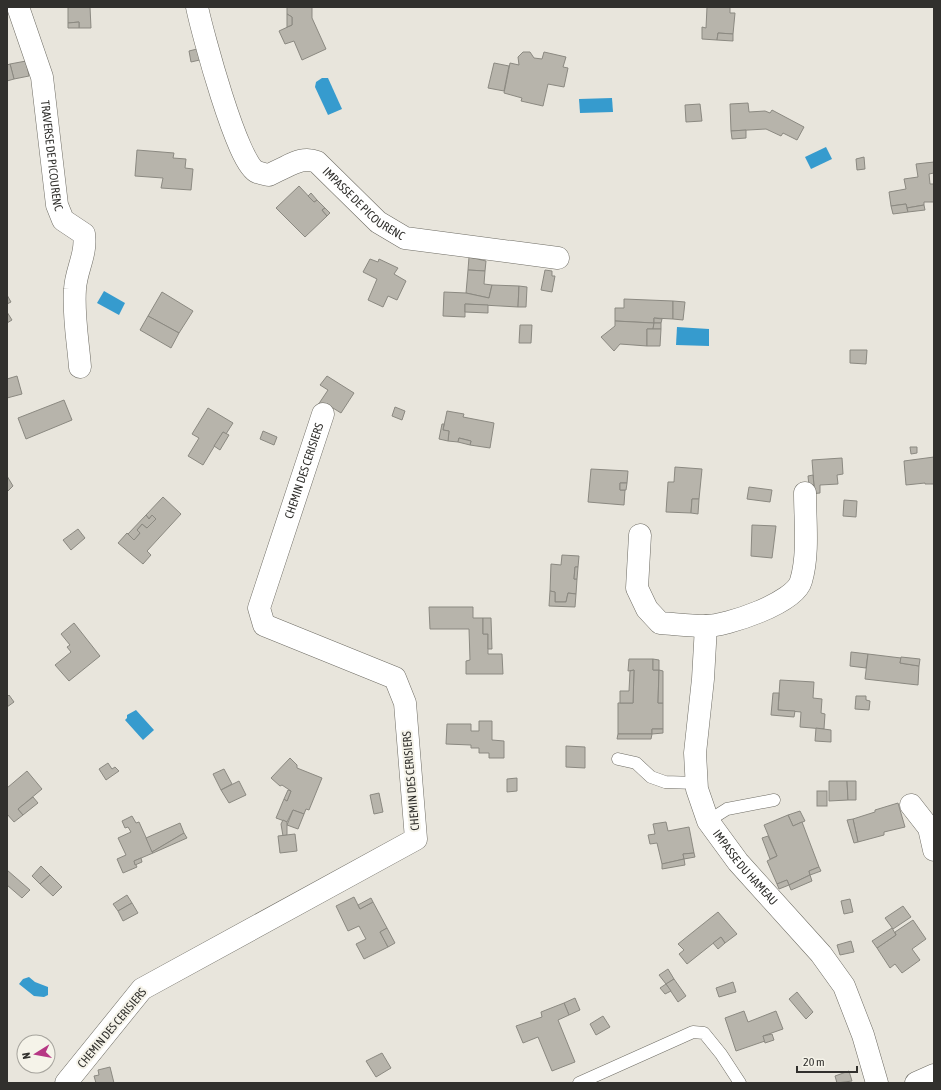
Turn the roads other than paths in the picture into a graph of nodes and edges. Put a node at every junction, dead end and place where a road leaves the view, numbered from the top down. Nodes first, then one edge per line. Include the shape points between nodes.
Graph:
1 (18, 7) edge
2 (197, 7) edge
3 (558, 258) dead end
4 (80, 367) dead end
5 (323, 414) dead end
6 (805, 493) dead end
7 (640, 535) dead end
8 (706, 626) junction
9 (618, 759) dead end
10 (696, 783) junction
11 (774, 800) dead end
12 (911, 805) dead end
13 (708, 821) junction
14 (934, 850) edge
15 (934, 1075) edge
16 (66, 1083) edge
17 (579, 1083) edge
18 (740, 1083) edge
19 (878, 1083) edge
20 (916, 1083) edge

1 - 4 street, TRAVERSE DE PICOURENC via 42,77 57,205 63,220 84,234 86,245 75,287
2 - 3 street, IMPASSE DE PICOURENC via 207,50 222,96 246,161 254,171 269,175 301,160 317,162 378,222 405,238
5 - 16 street, CHEMIN DES CERISIERS via 259,608 264,625 394,678 404,703 416,839 142,989
6 - 8 street via 805,552 801,582 794,593 737,620
7 - 8 street via 637,588 646,609 660,623
8 - 10 street, IMPASSE DU HAMEAU via 695,753
9 - 10 lane via 636,763 651,777 666,782
10 - 13 street, IMPASSE DU HAMEAU
11 - 13 lane via 727,810
12 - 14 street via 929,828
13 - 19 street, IMPASSE DU HAMEAU via 738,862 821,954 844,986
15 - 20 street
17 - 18 lane via 693,1032 704,1033

